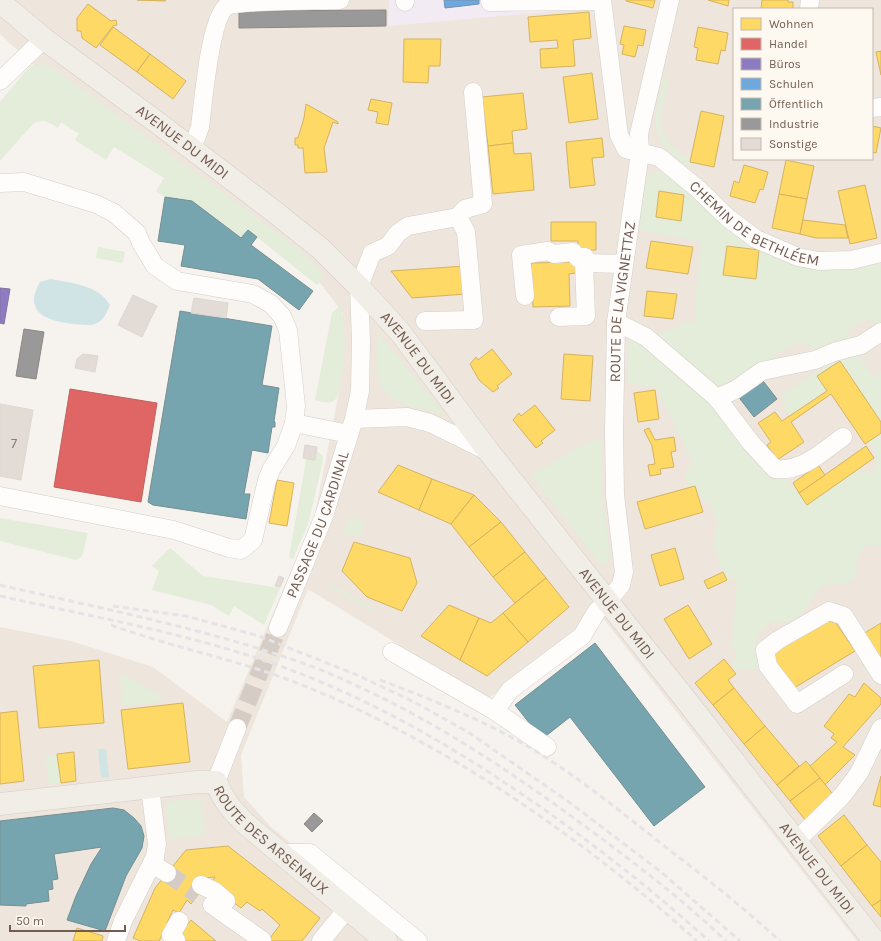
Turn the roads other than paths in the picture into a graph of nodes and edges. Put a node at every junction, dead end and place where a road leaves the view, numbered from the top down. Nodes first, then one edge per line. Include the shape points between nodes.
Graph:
1 (340, 0) edge
2 (670, 0) edge
3 (602, 1) edge
4 (0, 2) edge
5 (490, 2) dead end
6 (44, 39) junction
7 (0, 81) edge
8 (473, 92) dead end
9 (190, 147) junction
10 (640, 153) junction
11 (0, 183) edge
12 (458, 217) junction
13 (881, 254) edge
14 (584, 264) junction
15 (623, 264) junction
16 (359, 288) junction
17 (525, 296) dead end
18 (559, 317) dead end
19 (425, 321) dead end
20 (616, 322) junction
21 (881, 332) edge
22 (717, 398) junction
23 (294, 423) junction
24 (351, 426) junction
25 (843, 437) dead end
26 (489, 452) junction
27 (0, 496) edge
28 (607, 602) junction
29 (278, 628) tunnel mouth
30 (392, 652) dead end
31 (844, 674) dead end
32 (881, 675) edge
33 (496, 711) junction
34 (237, 728) tunnel mouth
35 (881, 728) edge
36 (547, 747) dead end
37 (216, 782) junction
38 (150, 787) junction
39 (0, 804) edge
40 (795, 842) junction
41 (280, 853) junction
42 (152, 864) junction
43 (167, 873) tunnel mouth
44 (208, 897) tunnel mouth
45 (347, 909) junction
46 (179, 921) dead end
47 (176, 940) edge
48 (262, 940) dead end
49 (116, 941) edge
50 (321, 941) edge
51 (386, 941) edge
52 (418, 941) edge
53 (874, 941) edge

1 - 9 street via 253,1 234,3 226,7 219,16 214,32 200,127
2 - 10 street, ROUTE DE LA VIGNETTAZ via 639,134
3 - 5 street
3 - 10 street, CHEMIN DE BETHLÉEM via 619,135 626,149
4 - 6 main road, AVENUE DU MIDI
6 - 7 street
6 - 9 main road, AVENUE DU MIDI
8 - 12 street via 483,204 465,209
9 - 16 main road, AVENUE DU MIDI via 322,249
10 - 13 street, CHEMIN DE BETHLÉEM via 658,158 756,239 798,257 820,261
10 - 15 street, ROUTE DE LA VIGNETTAZ
11 - 23 street via 24,182 96,204 114,213 137,233 140,243 155,266 177,281 253,294 271,304 282,316 288,330 296,406
12 - 16 street via 408,226 398,233 388,246 372,253
12 - 19 street, AVENUE DU MIDI via 466,232 474,320
14 - 15 street
14 - 17 street via 585,257 578,258 573,252 554,254 548,251 521,255
14 - 18 street via 586,316
15 - 20 street, ROUTE DE LA VIGNETTAZ
16 - 24 street, PASSAGE DU CARDINAL via 360,391
16 - 26 main road, AVENUE DU MIDI via 400,332
20 - 22 street via 646,337
20 - 28 street, ROUTE DE LA VIGNETTAZ via 615,495 624,572 621,584
21 - 22 street via 860,345 815,360 762,371 735,390
22 - 25 street via 775,470 804,465
23 - 24 street
23 - 27 street via 286,446 267,480 253,540 241,550 174,530
24 - 26 street via 407,417 430,423
24 - 29 street, PASSAGE DU CARDINAL via 324,516
26 - 28 main road, AVENUE DU MIDI
28 - 33 street, ROUTE DE LA VIGNETTAZ via 597,611 582,636 510,690
28 - 40 main road, AVENUE DU MIDI
30 - 33 street
31 - 32 street via 797,704 768,666 765,650 829,611 844,616
33 - 36 street
34 - 37 street
35 - 40 street via 859,773 842,796
37 - 38 main road, ROUTE DES ARSENAUX
37 - 41 main road, ROUTE DES ARSENAUX via 231,810
38 - 39 main road, ROUTE DES ARSENAUX
38 - 42 street via 157,844
40 - 53 main road, AVENUE DU MIDI
41 - 45 main road, ROUTE DES ARSENAUX
41 - 52 street via 310,853
42 - 43 street
42 - 49 street
44 - 48 street
45 - 50 street
45 - 51 main road, ROUTE DES ARSENAUX
46 - 47 street via 171,935

